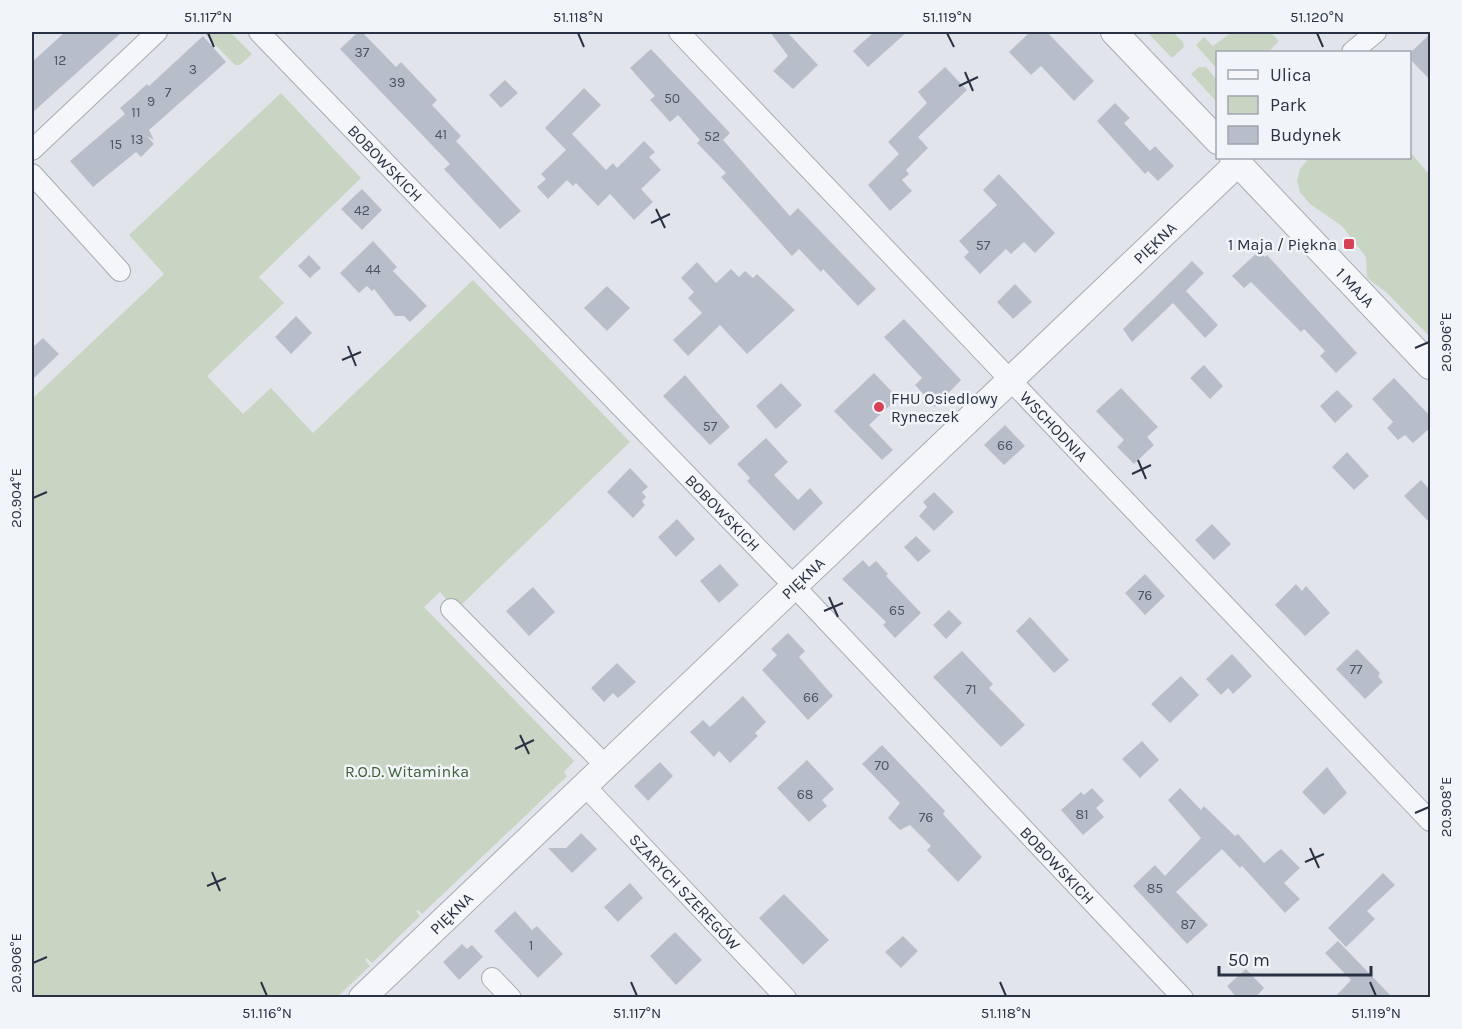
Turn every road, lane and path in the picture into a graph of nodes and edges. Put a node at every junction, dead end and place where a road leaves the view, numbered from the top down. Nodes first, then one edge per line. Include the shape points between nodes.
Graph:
1 (157, 32) edge
2 (259, 32) edge
3 (679, 32) edge
4 (1114, 32) edge
5 (1376, 32) edge
6 (1353, 51) edge
7 (1216, 139) edge
8 (32, 150) edge
9 (1238, 159) edge
10 (32, 174) edge
11 (120, 271) dead end
12 (1431, 366) edge
13 (1011, 379) junction
14 (794, 586) junction
15 (451, 609) dead end
16 (605, 765) junction
17 (585, 785) junction
18 (1431, 821) edge
19 (492, 978) dead end
20 (362, 998) edge
21 (511, 998) edge
22 (786, 998) edge
23 (1183, 998) edge

1 - 8 street
2 - 14 street, BOBOWSKICH
3 - 13 street, WSCHODNIA
4 - 7 street
5 - 6 street
9 - 12 street, 1 MAJA
9 - 13 street, PIĘKNA
10 - 11 street
13 - 14 street, PIĘKNA
13 - 18 street, WSCHODNIA
14 - 16 street, PIĘKNA
14 - 23 street, BOBOWSKICH
15 - 16 street
16 - 17 street, PIĘKNA
17 - 20 street, PIĘKNA
17 - 22 street, SZARYCH SZEREGÓW
19 - 21 street

